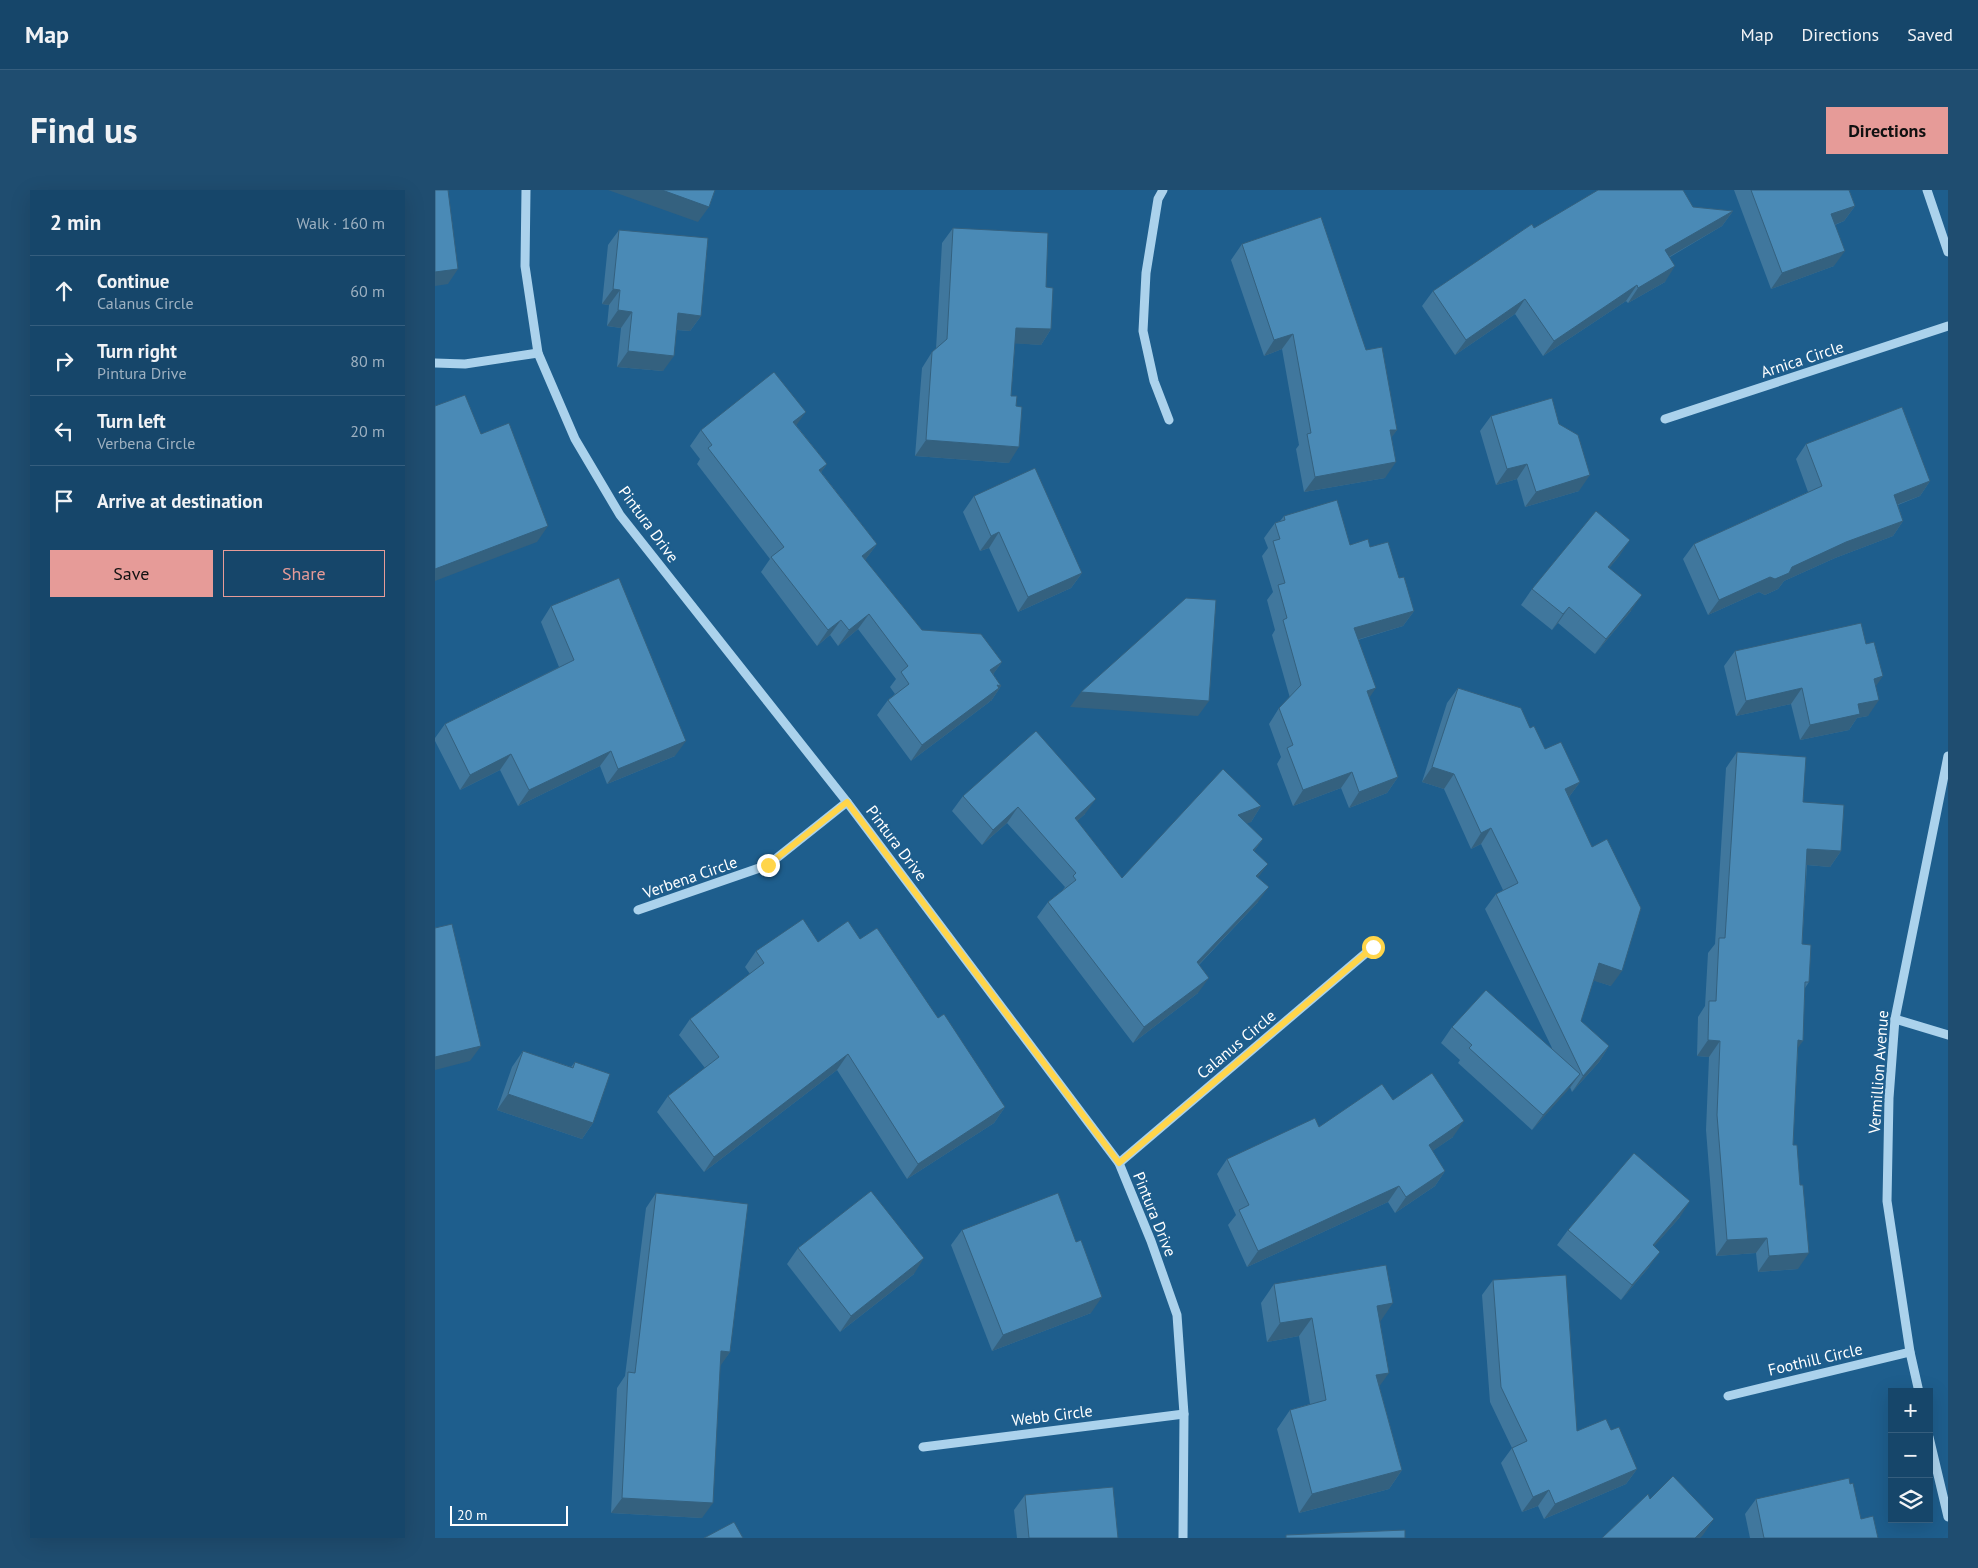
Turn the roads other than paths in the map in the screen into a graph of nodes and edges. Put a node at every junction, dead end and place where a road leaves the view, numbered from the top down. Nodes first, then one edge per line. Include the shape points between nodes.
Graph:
1 (526, 190) edge
2 (1163, 190) edge
3 (1927, 190) edge
4 (1948, 252) edge
5 (1948, 326) edge
6 (538, 353) junction
7 (435, 363) edge
8 (1169, 420) dead end
9 (1665, 420) dead end
10 (1948, 756) edge
11 (847, 802) junction
12 (638, 910) dead end
13 (1373, 947) dead end
14 (1895, 1019) junction
15 (1948, 1035) edge
16 (1119, 1163) junction
17 (1910, 1352) junction
18 (1918, 1388) edge
19 (1728, 1396) dead end
20 (1184, 1414) junction
21 (923, 1447) dead end
22 (1933, 1453) edge
23 (1948, 1517) edge
24 (1183, 1538) edge

1 - 6 street, Pintura Drive via 525,266
2 - 8 street via 1158,200 1146,273 1143,331 1154,381
3 - 4 street
5 - 9 street, Arnica Circle
6 - 7 street via 465,364
6 - 11 street, Pintura Drive via 575,439 620,515
10 - 14 street, Vermillion Avenue
11 - 12 street, Verbena Circle via 768,865
11 - 16 street, Pintura Drive
13 - 16 street, Calanus Circle
14 - 15 street
14 - 17 street, Vermillion Avenue via 1889,1098 1887,1201
16 - 20 street, Pintura Drive via 1177,1315
17 - 18 street, Vermillion Avenue
17 - 19 street, Foothill Circle
20 - 21 street, Webb Circle
20 - 24 street, Pintura Drive
22 - 23 street

